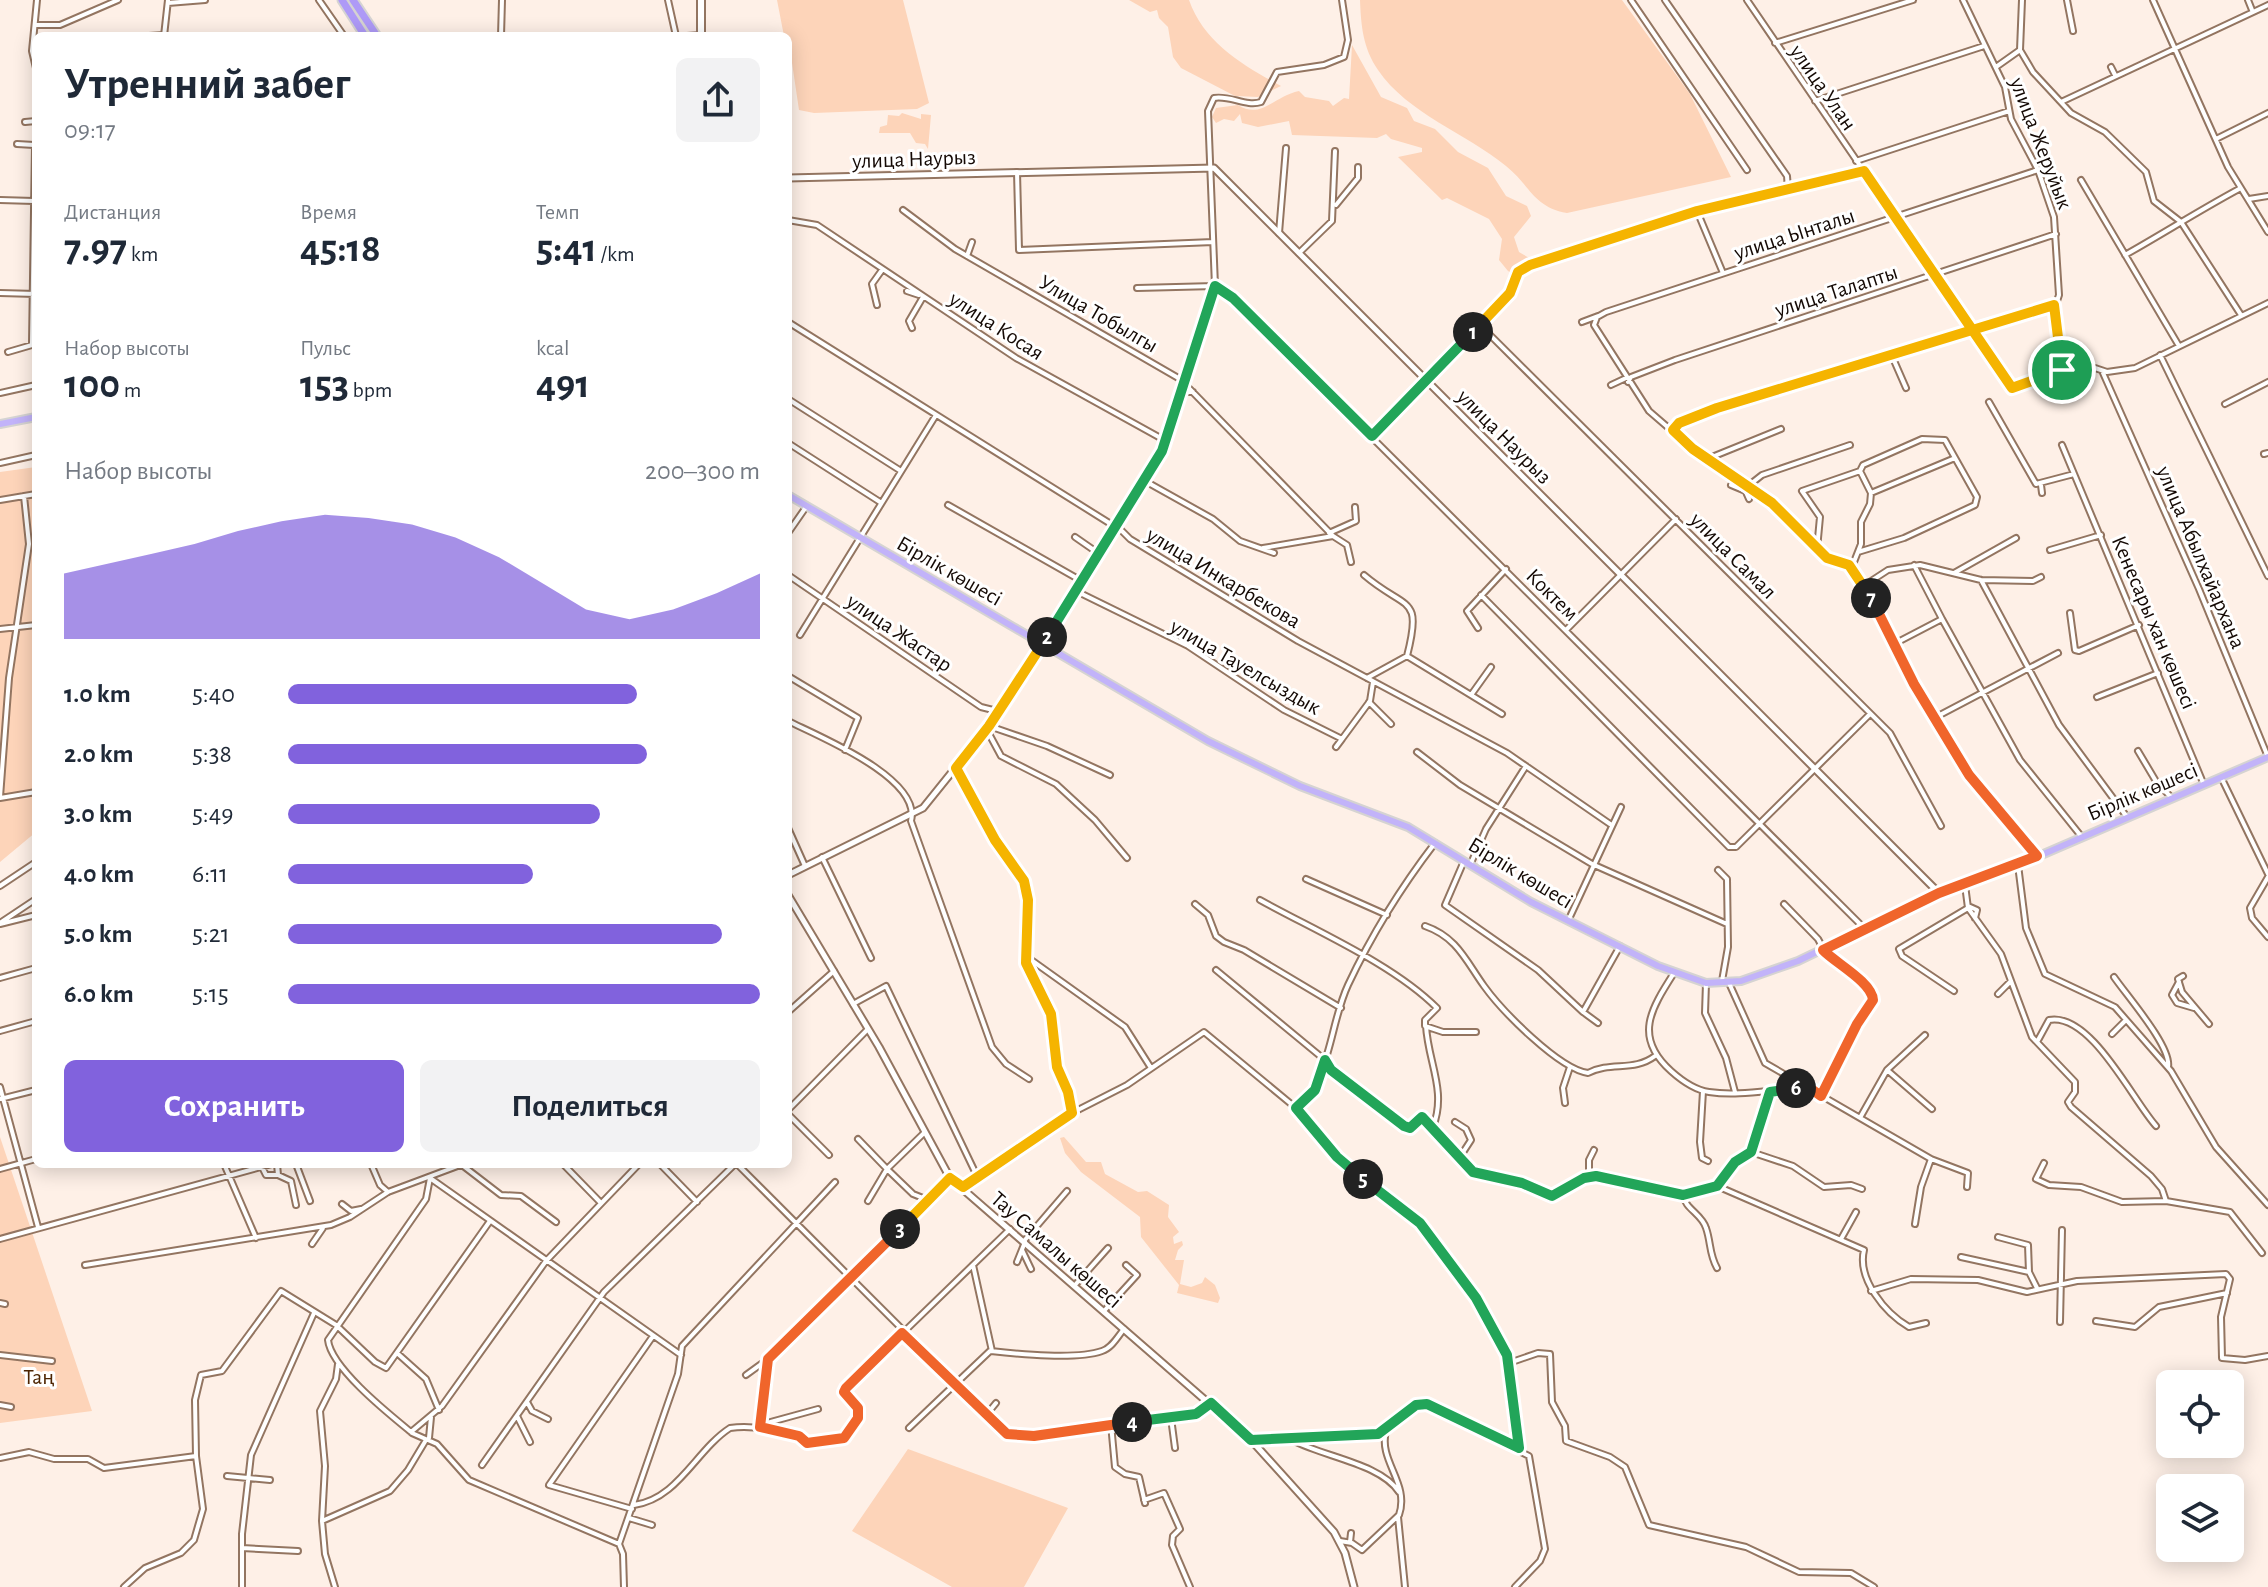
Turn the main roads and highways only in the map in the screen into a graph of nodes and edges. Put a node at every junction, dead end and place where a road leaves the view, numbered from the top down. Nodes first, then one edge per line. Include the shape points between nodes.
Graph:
1 (342, 0) edge
2 (353, 0) edge
3 (701, 0) edge
4 (362, 32) edge
5 (374, 32) edge
6 (701, 32) edge
7 (32, 418) edge
8 (0, 424) edge
9 (792, 498) edge
10 (2268, 757) edge

1 - 4 highway
2 - 5 highway
3 - 6 main road
7 - 8 main road
9 - 10 main road, Бірлік көшесі via 1246,761 1437,842 1516,894 1674,973 1706,983 1769,972 1939,893 2018,865

